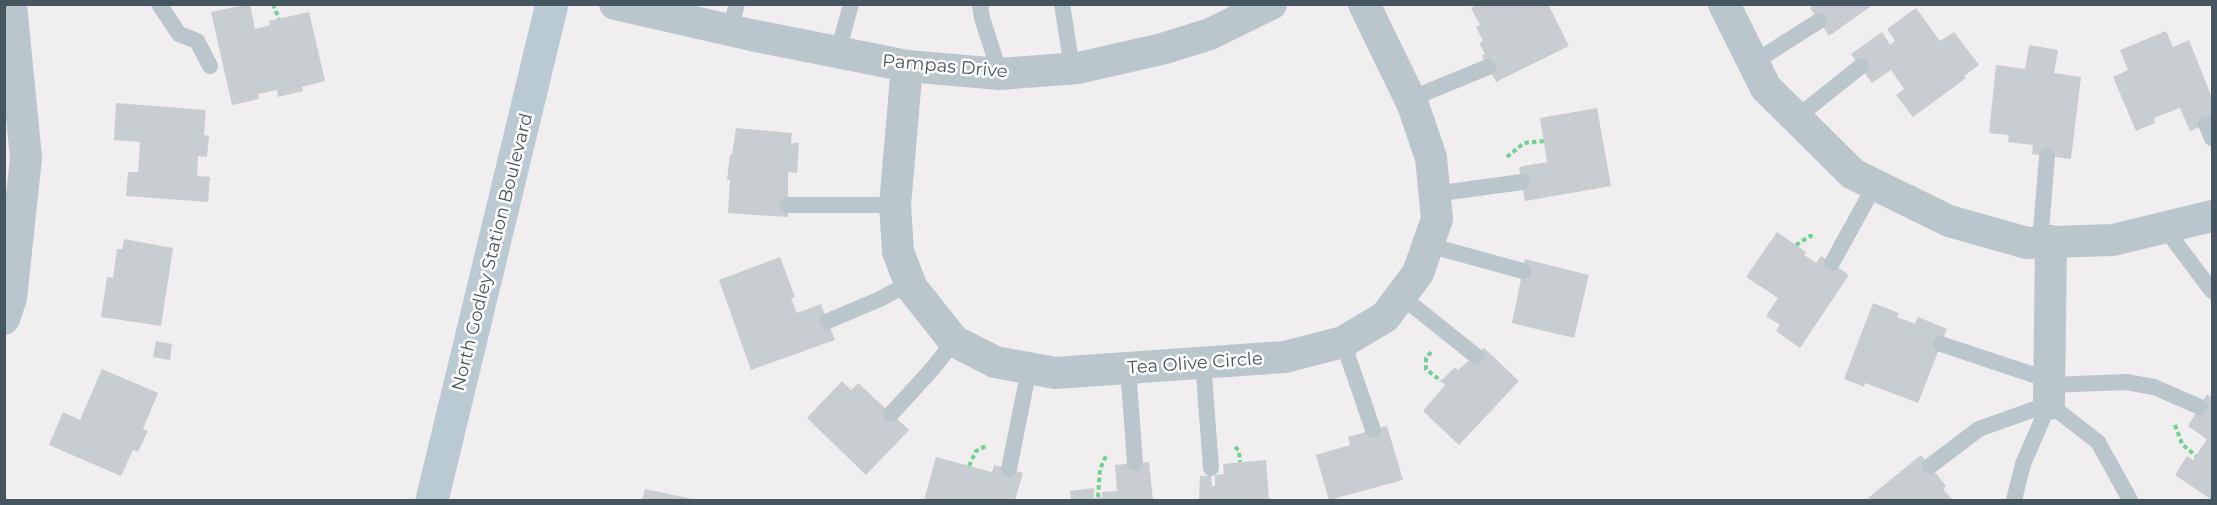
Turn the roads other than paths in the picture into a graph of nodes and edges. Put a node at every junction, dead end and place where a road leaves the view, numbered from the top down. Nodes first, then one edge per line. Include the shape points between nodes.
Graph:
1 (11, 4) edge
2 (159, 4) edge
3 (552, 4) edge
4 (615, 4) edge
5 (851, 4) edge
6 (980, 4) edge
7 (1062, 4) edge
8 (1364, 4) edge
9 (1724, 4) edge
10 (1266, 5) edge
11 (734, 17) edge
12 (1819, 21) dead end
13 (838, 52) junction
14 (1753, 63) junction
15 (210, 66) dead end
16 (907, 66) junction
17 (1861, 66) dead end
18 (1488, 67) dead end
19 (1072, 68) junction
20 (1000, 74) junction
21 (1410, 99) junction
22 (1796, 118) junction
23 (2047, 156) dead end
24 (1522, 182) dead end
25 (1875, 185) junction
26 (1434, 194) junction
27 (788, 205) dead end
28 (895, 205) junction
29 (2212, 216) edge
30 (2164, 227) junction
31 (2046, 242) junction
32 (1428, 245) junction
33 (1832, 263) dead end
34 (1522, 271) dead end
35 (910, 283) junction
36 (2212, 291) edge
37 (1401, 296) junction
38 (4, 320) edge
39 (828, 321) dead end
40 (954, 341) junction
41 (1343, 342) junction
42 (1941, 344) dead end
43 (1476, 356) dead end
44 (1203, 362) junction
45 (1128, 368) junction
46 (1029, 369) junction
47 (2049, 390) junction
48 (2200, 407) dead end
49 (891, 414) dead end
50 (1373, 430) dead end
51 (1135, 463) dead end
52 (1930, 466) dead end
53 (1210, 468) dead end
54 (1009, 469) dead end
55 (432, 501) edge
56 (2014, 501) edge
57 (2130, 501) edge

1 - 38 street via 26,158 11,298
2 - 15 lane via 179,34 197,41
3 - 55 street, North Godley Station Boulevard
4 - 11 street, Pampas Drive
5 - 13 lane
6 - 20 lane
7 - 19 lane
8 - 21 street, Tea Olive Circle
9 - 14 street
10 - 19 street, Pampas Drive via 1210,34
11 - 13 street, Pampas Drive
12 - 14 lane
13 - 16 street, Pampas Drive
14 - 22 street via 1766,88
16 - 20 street, Pampas Drive
16 - 28 street, Tea Olive Circle
17 - 22 lane
18 - 21 lane
19 - 20 street, Pampas Drive
21 - 26 street, Tea Olive Circle via 1431,158
22 - 25 street via 1853,174
23 - 31 lane
24 - 26 lane
25 - 31 street via 1949,221 2027,243
25 - 33 lane
26 - 32 street, Tea Olive Circle via 1437,219
27 - 28 lane
28 - 35 street, Tea Olive Circle via 898,252
29 - 30 street
30 - 31 street via 2113,240
30 - 36 lane
31 - 47 street
32 - 34 lane
32 - 37 street, Tea Olive Circle via 1418,273
35 - 39 lane
35 - 40 street, Tea Olive Circle
37 - 41 street, Tea Olive Circle via 1385,317
37 - 43 lane
40 - 46 street, Tea Olive Circle via 995,362
40 - 49 lane
41 - 44 street, Tea Olive Circle via 1285,357
41 - 50 lane
42 - 47 lane
44 - 45 street, Tea Olive Circle
44 - 53 lane
45 - 46 street, Tea Olive Circle via 1055,373
45 - 51 lane
46 - 54 lane
47 - 48 lane via 2126,382 2154,387
47 - 52 lane via 2004,422 1979,429
47 - 56 lane
47 - 57 lane via 2098,442

